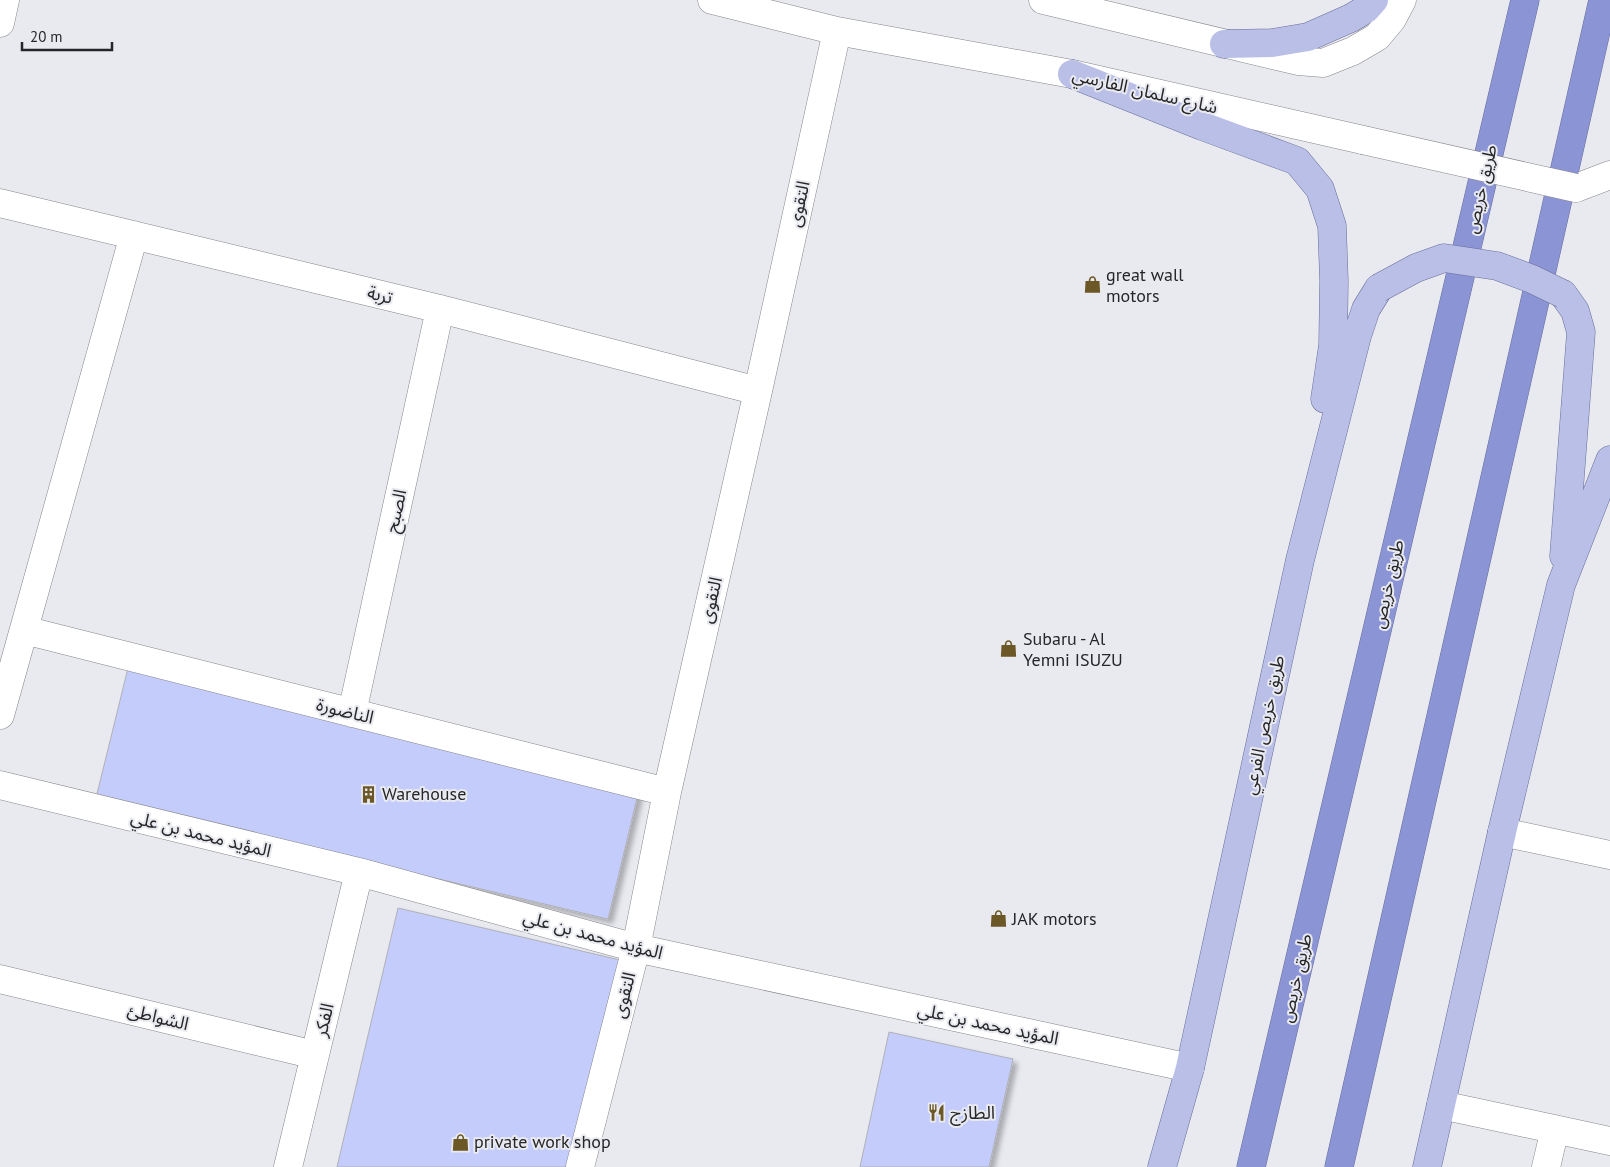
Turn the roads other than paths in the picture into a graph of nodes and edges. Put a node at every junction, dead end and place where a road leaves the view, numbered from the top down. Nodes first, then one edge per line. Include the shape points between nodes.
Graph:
1 (5, 0) edge
2 (712, 0) edge
3 (1043, 0) edge
4 (1374, 0) edge
5 (1402, 0) edge
6 (1525, 0) edge
7 (1603, 0) edge
8 (1074, 4) edge
9 (0, 23) edge
10 (837, 31) junction
11 (1224, 44) junction
12 (1072, 74) junction
13 (1610, 175) edge
14 (0, 202) edge
15 (134, 235) junction
16 (440, 309) junction
17 (758, 391) junction
18 (1610, 460) edge
19 (1300, 560) junction
20 (1561, 585) junction
21 (24, 630) junction
22 (352, 713) junction
23 (0, 715) edge
24 (0, 785) edge
25 (667, 792) junction
26 (1502, 832) junction
27 (1610, 855) edge
28 (359, 872) junction
29 (636, 948) junction
30 (0, 979) edge
31 (315, 1055) junction
32 (1190, 1068) junction
33 (1441, 1105) junction
34 (1555, 1129) junction
35 (1610, 1141) edge
36 (288, 1167) edge
37 (580, 1167) edge
38 (1162, 1167) edge
39 (1251, 1167) edge
40 (1339, 1167) edge
41 (1427, 1167) edge
42 (1546, 1167) edge

1 - 9 street
2 - 10 street, شارع سلمان الفارسي
3 - 8 street
4 - 11 main road via 1351,18 1308,37 1272,43
5 - 11 street via 1378,37 1323,63 1298,61
6 - 39 highway, طريق خريص
7 - 40 highway
8 - 11 street
10 - 12 street, شارع سلمان الفارسي
10 - 17 street, التقوى
12 - 13 street, شارع سلمان الفارسي, bridge via 1576,188
12 - 19 main road via 1297,161 1320,189 1332,226 1334,345
14 - 15 street, تربة
15 - 16 street, تربة
15 - 21 street
16 - 17 street, تربة
16 - 22 street, الصبح
17 - 25 street, التقوى
18 - 20 main road
19 - 20 main road, طريق خريص الفرعي, bridge via 1366,309 1379,288 1416,268 1444,258 1497,266 1532,279 1563,294 1575,311 1581,332
19 - 32 main road, طريق خريص الفرعي
20 - 26 main road
21 - 22 street, الناضورة
21 - 23 street
22 - 25 street, الناضورة
24 - 28 street, المؤيد محمد بن علي
25 - 29 street, التقوى
26 - 27 street
26 - 33 main road
28 - 29 street, المؤيد محمد بن علي
28 - 31 street, الفكر
29 - 32 street, المؤيد محمد بن علي
29 - 37 street, التقوى
30 - 31 street, الشواطئ
31 - 36 street, الفكر
32 - 38 main road, طريق خريص الفرعي
33 - 34 street
33 - 41 main road
34 - 35 street
34 - 42 street

